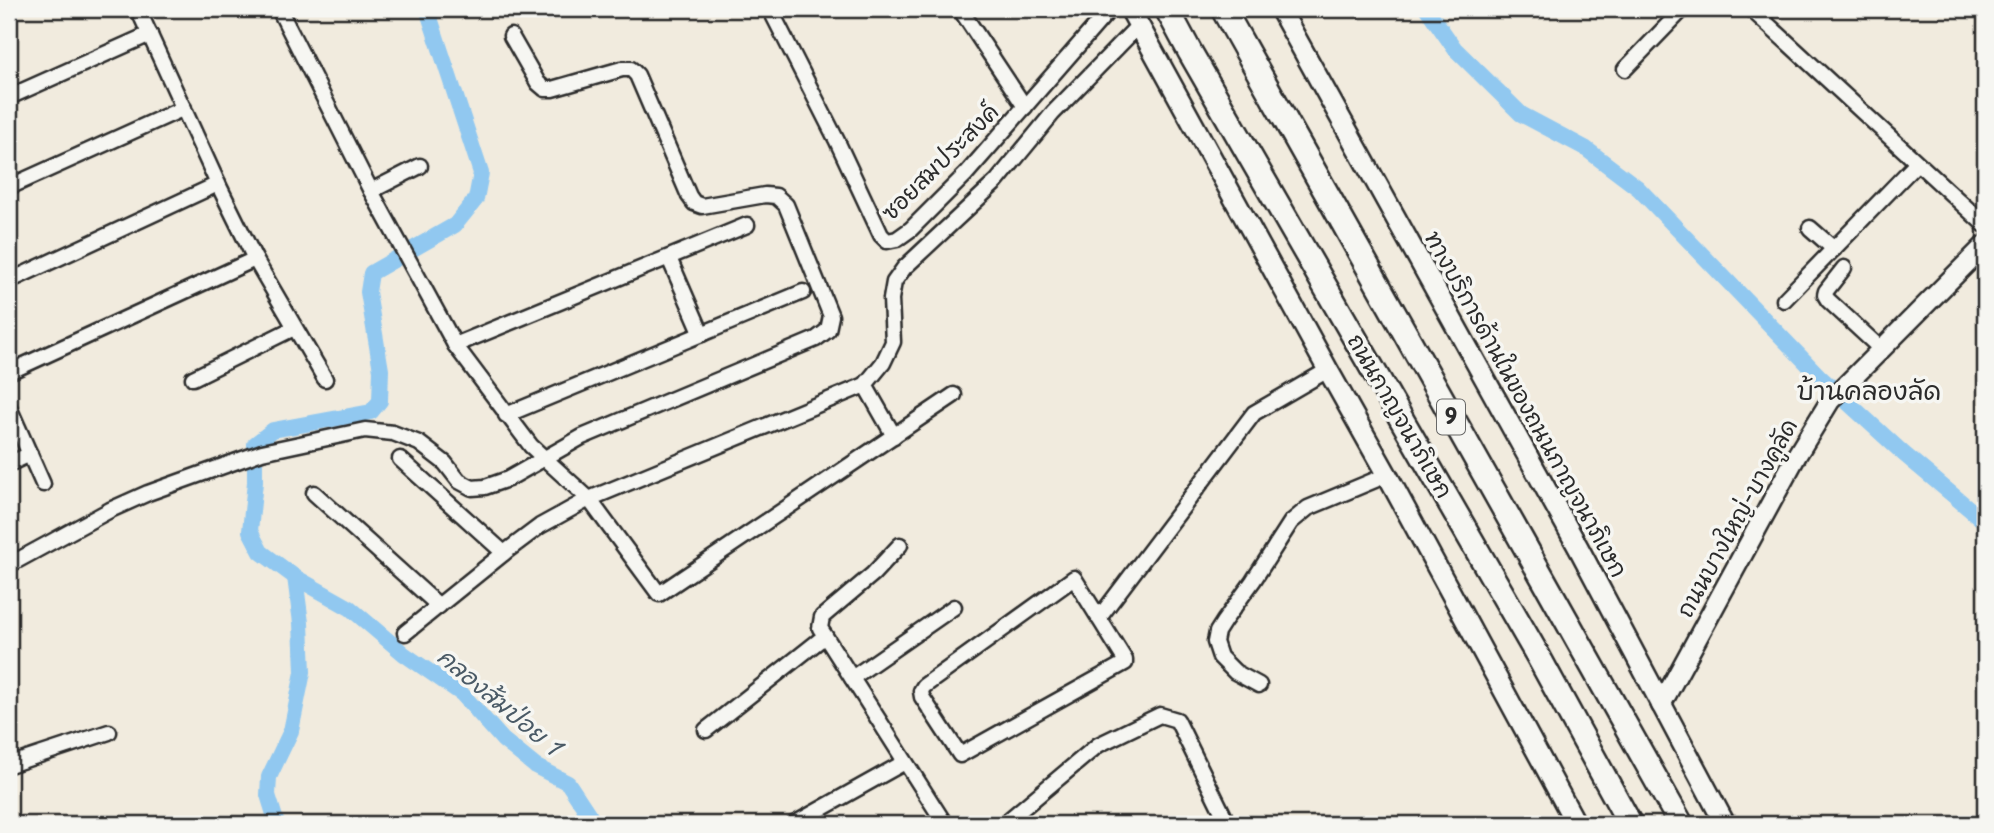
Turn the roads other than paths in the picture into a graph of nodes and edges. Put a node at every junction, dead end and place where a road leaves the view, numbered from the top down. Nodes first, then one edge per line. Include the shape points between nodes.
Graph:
1 (279, 9) edge
2 (770, 9) edge
3 (960, 9) edge
4 (1111, 9) edge
5 (1159, 9) edge
6 (1167, 9) edge
7 (1223, 9) edge
8 (1229, 9) edge
9 (1280, 9) edge
10 (1683, 9) edge
11 (1751, 9) edge
12 (142, 10) edge
13 (1135, 17) edge
14 (1236, 33) junction
15 (150, 34) junction
16 (511, 36) dead end
17 (1189, 52) junction
18 (1625, 69) dead end
19 (9, 97) edge
20 (1025, 107) junction
21 (184, 108) junction
22 (1917, 163) junction
23 (420, 166) dead end
24 (218, 184) junction
25 (9, 187) edge
26 (371, 191) junction
27 (747, 225) dead end
28 (1985, 225) edge
29 (1810, 228) dead end
30 (1985, 245) edge
31 (1834, 249) junction
32 (668, 258) junction
33 (255, 259) junction
34 (1844, 268) dead end
35 (9, 281) edge
36 (803, 292) dead end
37 (1784, 300) dead end
38 (294, 328) junction
39 (702, 334) junction
40 (455, 345) junction
41 (1881, 349) junction
42 (1328, 370) junction
43 (9, 372) edge
44 (193, 378) dead end
45 (325, 379) dead end
46 (865, 385) junction
47 (954, 395) dead end
48 (9, 407) edge
49 (506, 415) junction
50 (894, 436) junction
51 (30, 454) junction
52 (543, 458) junction
53 (400, 459) dead end
54 (9, 464) edge
55 (1387, 475) junction
56 (43, 484) dead end
57 (314, 493) dead end
58 (589, 499) junction
59 (900, 545) dead end
60 (504, 553) junction
61 (9, 565) edge
62 (439, 606) junction
63 (954, 607) dead end
64 (1099, 618) junction
65 (405, 633) dead end
66 (825, 636) junction
67 (852, 678) junction
68 (1259, 685) dead end
69 (1661, 705) junction
70 (706, 730) dead end
71 (109, 732) dead end
72 (905, 762) junction
73 (9, 765) edge
74 (794, 824) edge
75 (945, 824) edge
76 (1004, 824) edge
77 (1228, 824) edge
78 (1576, 824) edge
79 (1630, 824) edge
80 (1681, 824) edge
81 (1725, 824) edge

1 - 26 street
2 - 20 street, ซอยสมประสงค์ via 887,241 911,229
3 - 20 street
4 - 20 street, ซอยสมประสงค์
5 - 17 highway
6 - 17 highway, ถนนกาญจนาภิเษก / 9
7 - 14 highway, ถนนกาญจนาภิเษก / 9
8 - 14 highway
9 - 69 main road, ทางบริการด้านในของถนนกาญจนาภิเษก
10 - 18 street
11 - 22 street
12 - 15 street
13 - 42 main road
13 - 46 street via 997,181 904,268 894,282 891,299 893,342
14 - 80 highway, ถนนกาญจนาภิเษก / 9
15 - 19 street
15 - 21 street
16 - 52 street via 545,89 631,69 694,203 702,206 776,196 786,205 831,316 828,330 816,339 582,437
17 - 79 highway, ถนนกาญจนาภิเษก / 9
21 - 24 street
21 - 25 street
22 - 28 street
22 - 31 street
23 - 26 street
24 - 33 street
24 - 35 street
26 - 40 street
27 - 32 street
29 - 31 street
30 - 41 street, ถนนบางใหญ่-บางคูลัด
31 - 37 street
32 - 39 street
32 - 40 street
33 - 38 street
33 - 43 street
34 - 41 street via 1825,295
36 - 39 street
38 - 44 street
38 - 45 street
39 - 49 street
40 - 49 street
41 - 69 street, ถนนบางใหญ่-บางคูลัด via 1830,401
42 - 55 main road
42 - 64 street via 1254,413
46 - 50 street
46 - 58 street
47 - 50 street
48 - 51 street
49 - 52 street
50 - 58 street via 659,594
51 - 54 street
51 - 56 street
52 - 58 street
52 - 61 street via 509,479 472,488 419,443 393,433 365,430 262,452 129,500
53 - 60 street
55 - 68 street via 1308,508 1292,522 1217,632 1220,657
55 - 78 main road
57 - 62 street
58 - 60 street
59 - 66 street via 822,617 820,628
60 - 62 street
62 - 65 street
63 - 67 street
64 - 64 street via 1124,665 964,754 957,753 922,698 924,686 1074,578
66 - 67 street
66 - 70 street
67 - 72 street
69 - 81 main road, ทางบริการด้านในของถนนกาญจนาภิเษก
71 - 73 street
72 - 74 street
72 - 75 street
76 - 77 street via 1098,745 1160,715 1177,720

